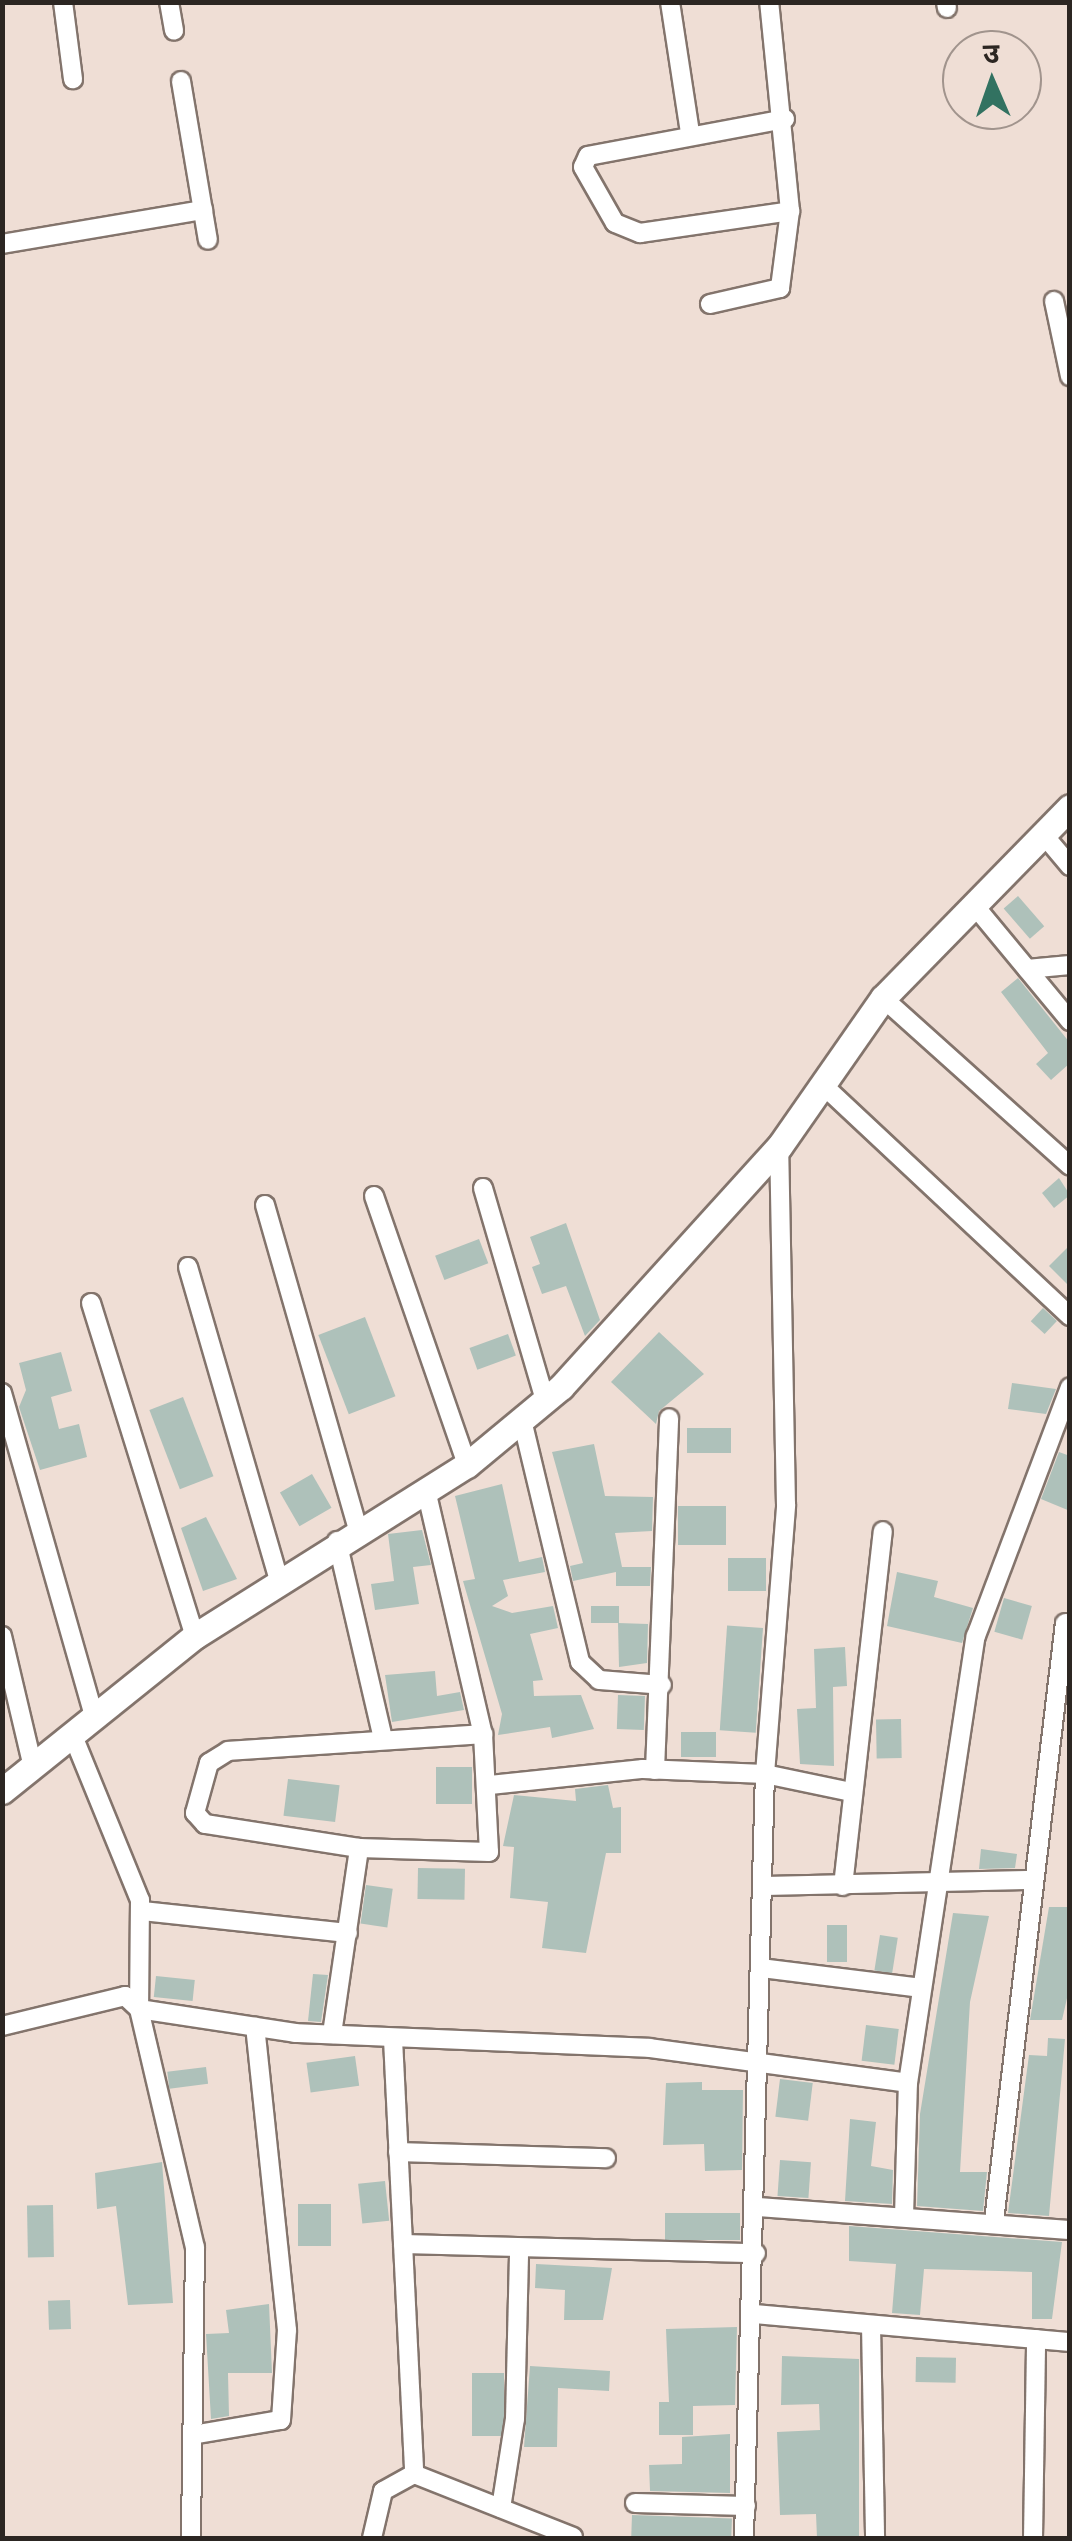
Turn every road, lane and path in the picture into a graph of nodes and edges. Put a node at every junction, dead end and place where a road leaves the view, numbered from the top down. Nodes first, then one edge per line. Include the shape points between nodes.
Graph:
1 (63, 2) edge
2 (170, 2) edge
3 (670, 2) edge
4 (769, 2) edge
5 (174, 32) dead end
6 (73, 79) dead end
7 (181, 81) dead end
8 (784, 120) junction
9 (690, 133) junction
10 (202, 210) junction
11 (790, 210) junction
12 (208, 240) dead end
13 (2, 244) edge
14 (1054, 301) dead end
15 (710, 304) dead end
16 (1070, 376) edge
17 (1070, 808) edge
18 (1043, 834) junction
19 (1070, 866) edge
20 (974, 905) junction
21 (1070, 965) edge
22 (1027, 969) junction
23 (883, 998) junction
24 (1070, 1021) edge
25 (824, 1086) junction
26 (779, 1147) junction
27 (1070, 1166) edge
28 (483, 1188) dead end
29 (374, 1196) dead end
30 (265, 1205) dead end
31 (188, 1267) dead end
32 (91, 1304) dead end
33 (1070, 1316) edge
34 (1070, 1387) edge
35 (2, 1394) edge
36 (545, 1400) junction
37 (670, 1418) dead end
38 (522, 1420) junction
39 (1062, 1437) edge
40 (468, 1465) junction
41 (426, 1490) junction
42 (883, 1531) dead end
43 (347, 1535) junction
44 (278, 1577) junction
45 (1065, 1623) dead end
46 (2, 1636) edge
47 (195, 1636) junction
48 (662, 1685) junction
49 (94, 1716) junction
50 (483, 1734) junction
51 (73, 1736) junction
52 (383, 1738) junction
53 (33, 1767) junction
54 (655, 1770) junction
55 (765, 1774) junction
56 (490, 1786) junction
57 (2, 1791) edge
58 (851, 1792) junction
59 (359, 1848) junction
60 (936, 1880) junction
61 (1028, 1880) junction
62 (763, 1886) junction
63 (844, 1886) junction
64 (142, 1912) junction
65 (348, 1934) junction
66 (762, 1968) junction
67 (921, 1988) junction
68 (139, 2009) junction
69 (2, 2026) edge
70 (255, 2027) junction
71 (332, 2034) junction
72 (393, 2039) junction
73 (756, 2064) junction
74 (908, 2083) junction
75 (398, 2152) junction
76 (606, 2158) dead end
77 (756, 2207) junction
78 (904, 2216) junction
79 (994, 2221) junction
80 (1070, 2230) edge
81 (402, 2244) junction
82 (519, 2251) junction
83 (756, 2253) junction
84 (754, 2314) junction
85 (870, 2326) junction
86 (1036, 2338) junction
87 (1070, 2342) edge
88 (192, 2435) junction
89 (414, 2474) junction
90 (635, 2504) dead end
91 (746, 2506) junction
92 (500, 2508) junction
93 (573, 2537) edge
94 (191, 2538) edge
95 (372, 2538) edge
96 (744, 2538) edge
97 (875, 2538) edge
98 (1033, 2538) edge

1 - 6 street
2 - 5 street
3 - 9 street
4 - 8 street
7 - 10 street
8 - 9 street
8 - 11 street
9 - 11 street via 588,156 587,182 615,223 640,233
10 - 12 street
10 - 13 street
11 - 15 street via 780,288
14 - 16 street
17 - 18 street
18 - 19 street
18 - 20 street
20 - 22 street
20 - 23 street
21 - 22 street
22 - 24 street
23 - 25 street
23 - 27 street
25 - 26 street
25 - 33 street
26 - 36 street
26 - 55 street via 786,1505
28 - 36 street
29 - 40 street
30 - 43 street
31 - 44 street
32 - 47 street
34 - 39 street
35 - 49 street
36 - 38 street
37 - 48 street
38 - 40 street
38 - 48 street via 580,1662 600,1680
39 - 60 street via 1008,1535 976,1636
40 - 41 street
41 - 43 street
41 - 50 street
42 - 58 street
43 - 44 street
43 - 52 street
44 - 47 street
45 - 61 street
46 - 53 street
47 - 49 street
48 - 54 street
49 - 51 street
50 - 52 street
50 - 56 street
51 - 53 street
51 - 64 street
52 - 59 street via 228,1751 209,1762 194,1806 205,1824
53 - 57 street
54 - 55 street
54 - 56 street
55 - 58 street
55 - 62 street
56 - 59 street via 488,1852
58 - 63 street
59 - 65 street
60 - 61 street
60 - 63 street
60 - 67 street
61 - 79 street
62 - 63 street
62 - 66 street
64 - 65 street
64 - 68 street
65 - 71 street
66 - 67 street
66 - 73 street
67 - 74 street
68 - 69 street via 125,1996
68 - 70 street
68 - 88 street via 195,2246
70 - 71 street
70 - 88 street via 286,2330 281,2420
71 - 72 street
72 - 73 street via 650,2048
72 - 75 street
73 - 74 street
73 - 77 street
74 - 78 street
75 - 76 street
75 - 81 street
77 - 78 street
77 - 83 street
78 - 79 street
79 - 80 street
81 - 82 street
81 - 89 street
82 - 83 street
82 - 92 street via 515,2419
83 - 84 street
84 - 85 street
84 - 91 street
85 - 86 street
85 - 97 street
86 - 87 street
86 - 98 street
88 - 94 street
89 - 92 street
89 - 95 street via 383,2491
90 - 91 street
91 - 96 street
92 - 93 street

